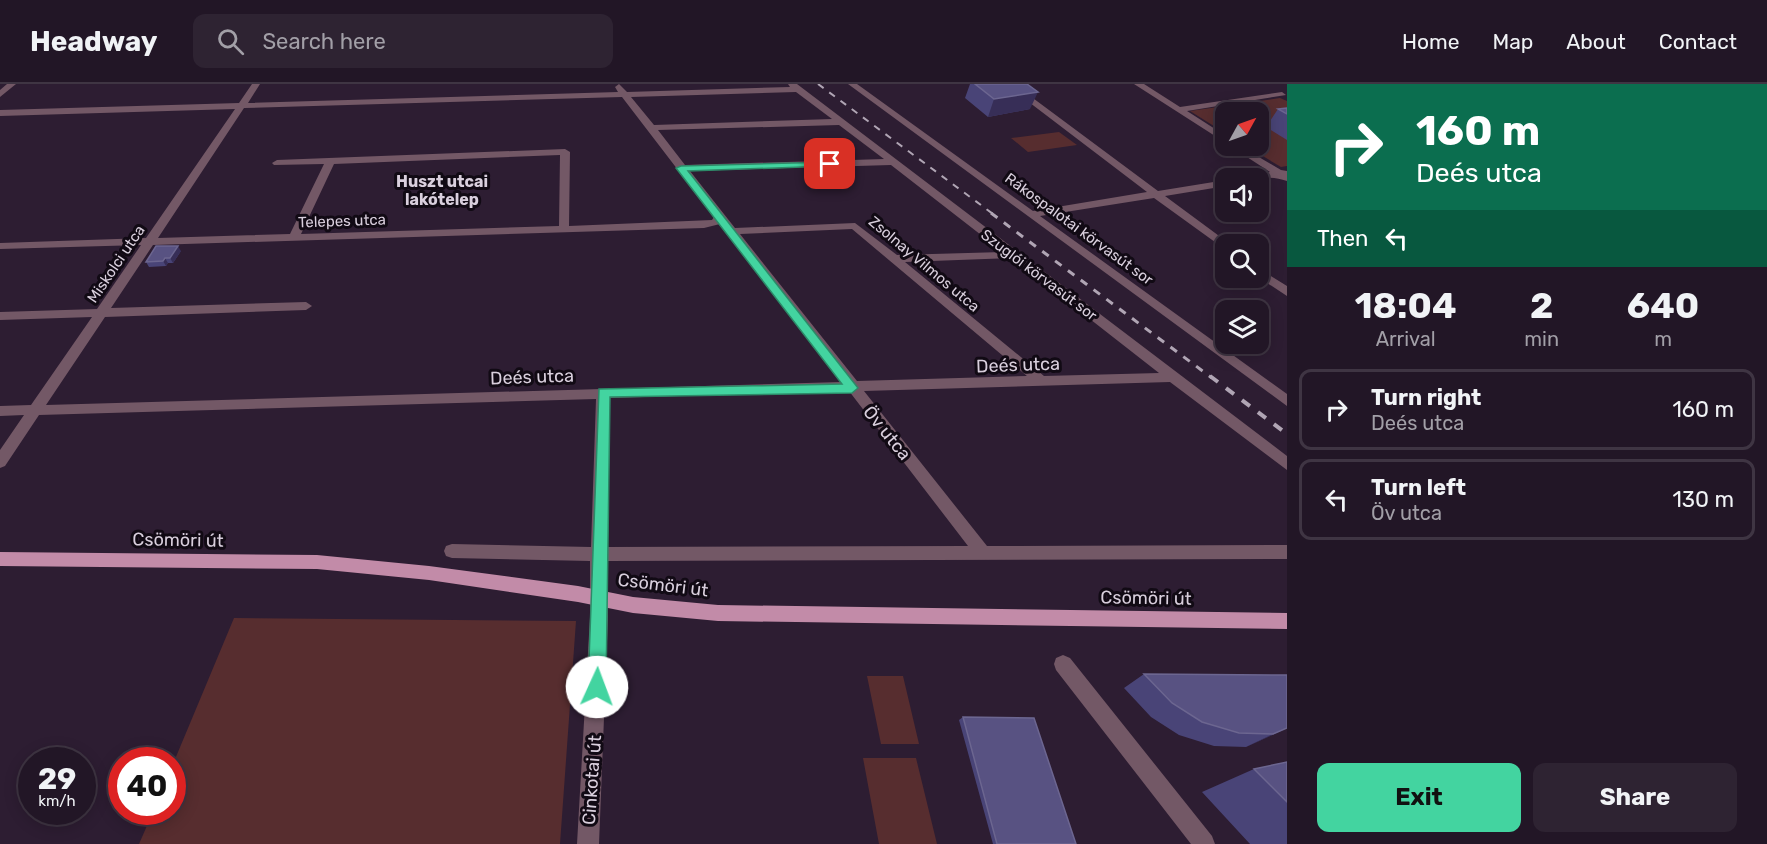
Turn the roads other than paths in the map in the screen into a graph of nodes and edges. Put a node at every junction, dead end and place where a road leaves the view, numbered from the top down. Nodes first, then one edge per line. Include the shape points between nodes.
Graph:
1 (12, 84) edge
2 (256, 84) edge
3 (852, 84) edge
4 (1009, 84) edge
5 (1137, 84) edge
6 (1262, 84) edge
7 (794, 86) edge
8 (620, 89) edge
9 (0, 94) edge
10 (1285, 97) edge
11 (243, 105) junction
12 (1178, 110) junction
13 (0, 112) edge
14 (839, 122) junction
15 (649, 128) junction
16 (1215, 133) edge
17 (1251, 156) edge
18 (330, 161) junction
19 (892, 162) junction
20 (277, 163) dead end
21 (681, 168) junction
22 (1284, 175) edge
23 (1269, 176) edge
24 (1215, 185) edge
25 (1156, 195) junction
26 (1031, 214) junction
27 (719, 218) junction
28 (564, 229) junction
29 (730, 231) junction
30 (294, 237) junction
31 (1215, 239) edge
32 (152, 242) junction
33 (0, 246) edge
34 (1013, 255) junction
35 (894, 259) junction
36 (1269, 279) edge
37 (1287, 292) edge
38 (306, 306) dead end
39 (103, 313) junction
40 (0, 316) edge
41 (1173, 377) junction
42 (1042, 382) junction
43 (852, 388) junction
44 (603, 392) junction
45 (1287, 401) edge
46 (35, 410) junction
47 (0, 411) edge
48 (0, 462) edge
49 (1287, 464) edge
50 (452, 551) dead end
51 (1287, 552) edge
52 (983, 553) junction
53 (599, 555) junction
54 (0, 559) edge
55 (598, 598) junction
56 (1287, 621) edge
57 (1064, 664) dead end
58 (588, 844) edge
59 (1204, 844) edge

1 - 9 street
2 - 11 street, Miskolci utca
3 - 26 street, Rákospalotai körvasút sor
4 - 25 street
5 - 12 street
6 - 10 street
7 - 8 street
7 - 14 street, Szuglói körvasút sor
8 - 11 street
8 - 15 street, Öv utca
10 - 12 street
11 - 13 street
11 - 32 street, Miskolci utca
12 - 16 street
14 - 15 street
14 - 19 street, Szuglói körvasút sor
15 - 21 street, Öv utca
17 - 22 street
18 - 20 street
18 - 28 street via 565,152
18 - 30 street
19 - 21 street
19 - 34 street, Szuglói körvasút sor
21 - 27 street, Öv utca
22 - 23 street
24 - 25 street
25 - 26 street
25 - 31 street
26 - 45 street, Rákospalotai körvasút sor
27 - 28 street, Telepes utca via 704,225
27 - 29 street, Öv utca
28 - 30 street, Telepes utca
29 - 35 street, Zsolnay Vilmos utca via 855,226
29 - 43 street, Öv utca
30 - 32 street, Telepes utca
32 - 33 street, Telepes utca
32 - 39 street, Miskolci utca
34 - 35 street
34 - 41 street, Szuglói körvasút sor
35 - 42 street, Zsolnay Vilmos utca
36 - 37 street
38 - 39 street
39 - 40 street
39 - 46 street, Miskolci utca
41 - 42 street, Deés utca
41 - 49 street, Szuglói körvasút sor
42 - 43 street, Deés utca
43 - 44 street, Deés utca
43 - 52 street, Öv utca
44 - 46 street, Deés utca
44 - 53 street, Cinkotai út
46 - 47 street, Deés utca
46 - 48 street, Miskolci utca
50 - 53 street, Csömöri út
51 - 52 street, Csömöri út
52 - 53 street, Csömöri út
53 - 55 street, Cinkotai út
54 - 55 main road, Csömöri út via 317,562 429,573
55 - 56 main road, Csömöri út via 718,613
55 - 58 street, Cinkotai út
57 - 59 street

